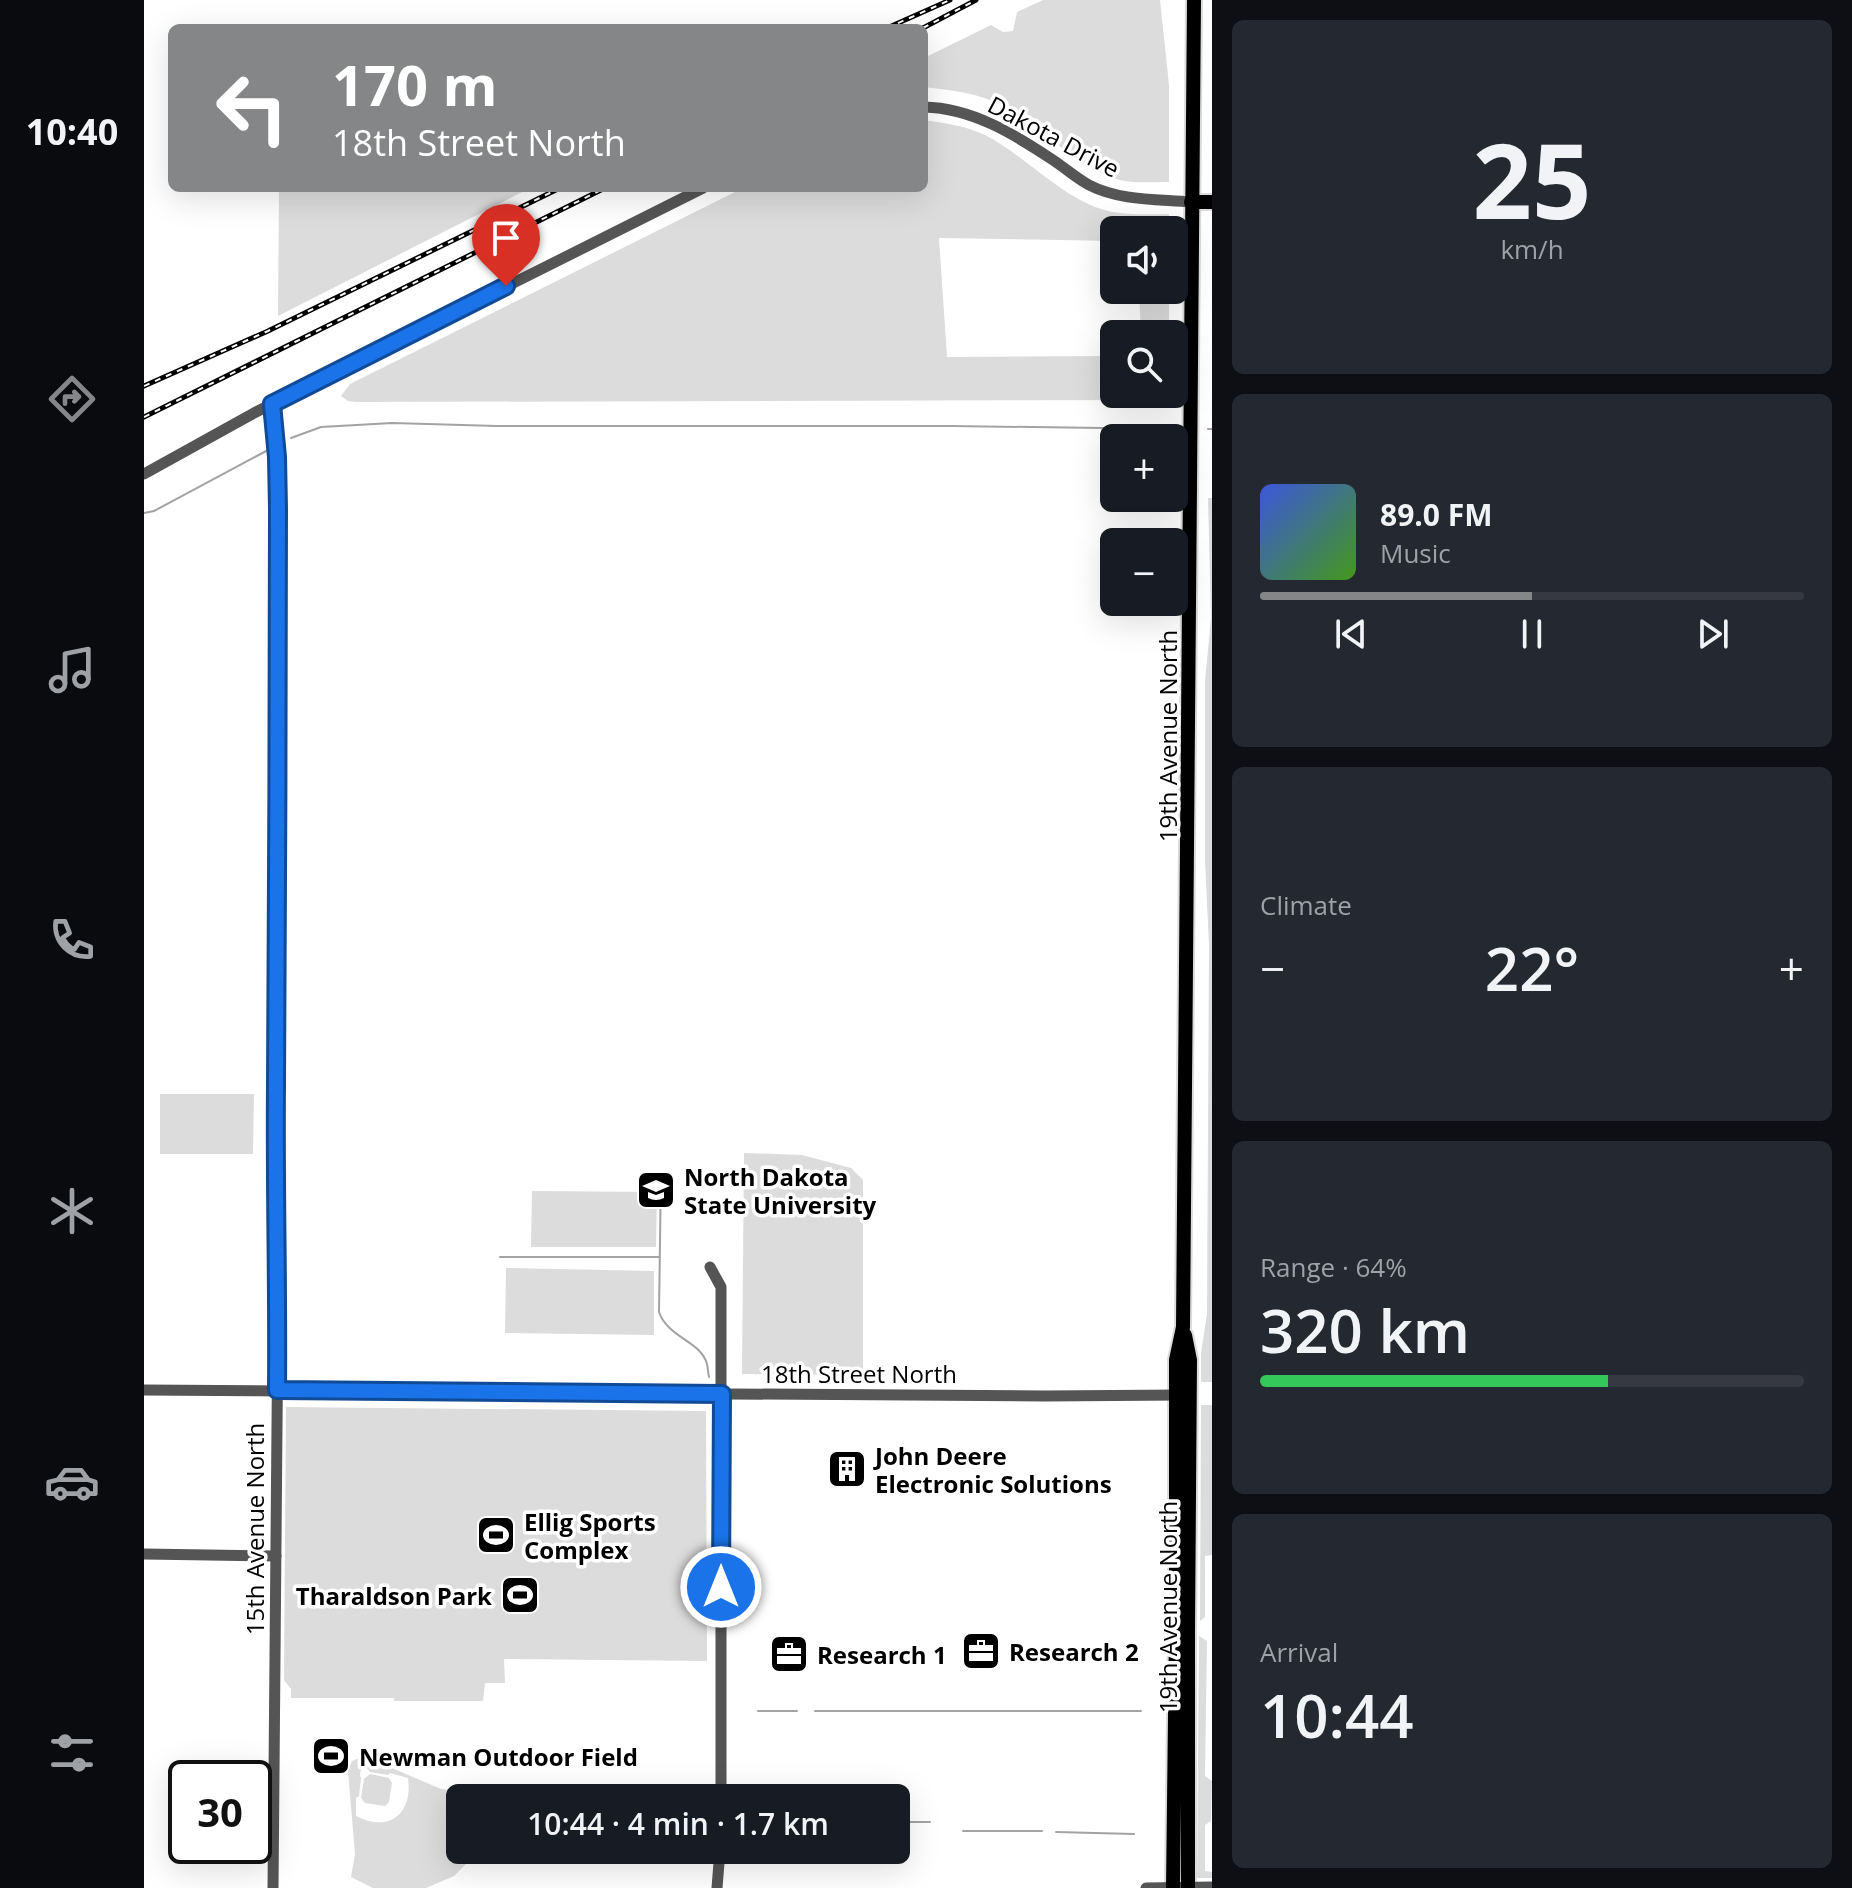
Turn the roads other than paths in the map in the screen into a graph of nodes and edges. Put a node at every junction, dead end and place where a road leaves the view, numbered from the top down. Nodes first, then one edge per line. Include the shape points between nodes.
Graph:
1 (1194, 0) edge
2 (928, 107) edge
3 (695, 192) edge
4 (1191, 202) junction
5 (1212, 202) edge
6 (272, 404) junction
7 (144, 474) edge
8 (710, 1267) dead end
9 (144, 1390) edge
10 (277, 1390) junction
11 (722, 1394) junction
12 (1184, 1395) junction
13 (144, 1554) edge
14 (276, 1556) junction
15 (721, 1784) edge
16 (719, 1864) edge
17 (1212, 1887) edge
18 (273, 1888) edge
19 (717, 1888) edge
20 (1146, 1888) edge
21 (1173, 1888) edge
22 (1188, 1888) edge

1 - 4 main road, 19th Avenue North
2 - 4 street, Dakota Drive via 993,123 1089,185 1125,198
3 - 6 street
4 - 5 main road, Dakota Drive
4 - 12 main road, 19th Avenue North via 1183,1327 1176,1360
6 - 7 street
6 - 10 street, 15th Avenue North via 278,509
8 - 11 street via 721,1287
9 - 10 street, 18th Street North
10 - 11 street, 18th Street North
10 - 14 street, 15th Avenue North
11 - 12 street, 18th Street North
11 - 15 street
12 - 21 main road, 19th Avenue North
12 - 22 main road, 19th Avenue North
13 - 14 street
14 - 18 street, 15th Avenue North
16 - 19 street
17 - 22 street
20 - 21 street
21 - 22 street

